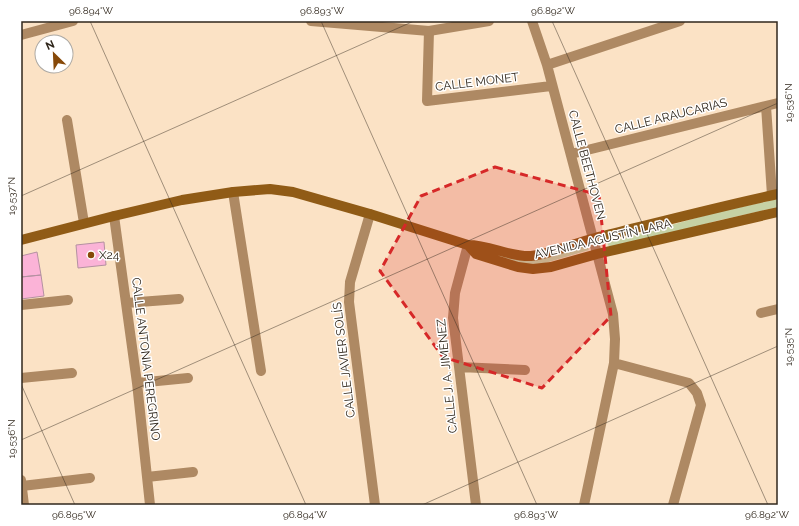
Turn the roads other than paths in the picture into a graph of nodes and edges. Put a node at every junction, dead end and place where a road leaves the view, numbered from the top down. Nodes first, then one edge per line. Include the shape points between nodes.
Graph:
1 (73, 21) edge
2 (311, 21) edge
3 (489, 21) edge
4 (532, 21) edge
5 (680, 21) edge
6 (358, 23) edge
7 (462, 24) edge
8 (429, 31) junction
9 (21, 35) edge
10 (547, 65) junction
11 (551, 86) junction
12 (778, 103) edge
13 (766, 106) junction
14 (67, 120) dead end
15 (571, 154) junction
16 (233, 192) junction
17 (775, 194) edge
18 (778, 212) edge
19 (370, 214) junction
20 (114, 216) junction
21 (84, 223) junction
22 (594, 238) junction
23 (21, 240) edge
24 (468, 246) junction
25 (597, 254) junction
26 (179, 299) dead end
27 (68, 300) dead end
28 (126, 303) junction
29 (21, 305) edge
30 (778, 309) edge
31 (761, 313) dead end
32 (614, 363) junction
33 (459, 367) junction
34 (525, 370) dead end
35 (261, 371) dead end
36 (72, 373) dead end
37 (21, 378) edge
38 (188, 378) dead end
39 (137, 383) junction
40 (193, 472) dead end
41 (147, 477) junction
42 (90, 478) dead end
43 (21, 483) edge
44 (24, 505) edge
45 (150, 505) edge
46 (375, 505) edge
47 (476, 505) edge
48 (584, 505) edge
49 (673, 505) edge

1 - 9 street
2 - 6 street
3 - 7 street
4 - 10 street, CALLE BEETHOVEN
5 - 10 street
6 - 8 street
7 - 8 street
8 - 11 street, CALLE MONET via 427,101
10 - 11 street, CALLE BEETHOVEN
11 - 15 street, CALLE BEETHOVEN
12 - 13 street, CALLE ARAUCARIAS
13 - 15 street, CALLE ARAUCARIAS
13 - 17 street
14 - 21 street
15 - 22 street, CALLE BEETHOVEN
16 - 19 main road via 270,189 293,192
16 - 20 main road via 182,200
16 - 35 street
17 - 22 main road, AVENIDA AGUSTÍN LARA
18 - 25 main road, AVENIDA AGUSTÍN LARA
19 - 24 main road
19 - 46 street, CALLE JAVIER SOLÍS via 350,282 349,302
20 - 21 main road
20 - 28 street, CALLE ANTONIA PEREGRINO
21 - 23 main road
22 - 24 main road, AVENIDA AGUSTÍN LARA via 531,256 480,245
22 - 25 street, CALLE BEETHOVEN
24 - 25 main road, AVENIDA AGUSTÍN LARA via 476,254 533,269 551,267
24 - 33 street, CALLE J. A. JIMÉNEZ via 454,299 453,318
25 - 32 street, CALLE BEETHOVEN via 613,314
26 - 28 street
27 - 29 street
28 - 39 street, CALLE ANTONIA PEREGRINO
30 - 31 street
32 - 48 street, CALLE BEETHOVEN
32 - 49 street via 689,383 697,393 701,406
33 - 34 street
33 - 47 street, CALLE J. A. JIMÉNEZ
36 - 37 street
38 - 39 street
39 - 41 street, CALLE ANTONIA PEREGRINO
40 - 41 street
41 - 45 street, CALLE ANTONIA PEREGRINO
42 - 43 street
43 - 44 street

